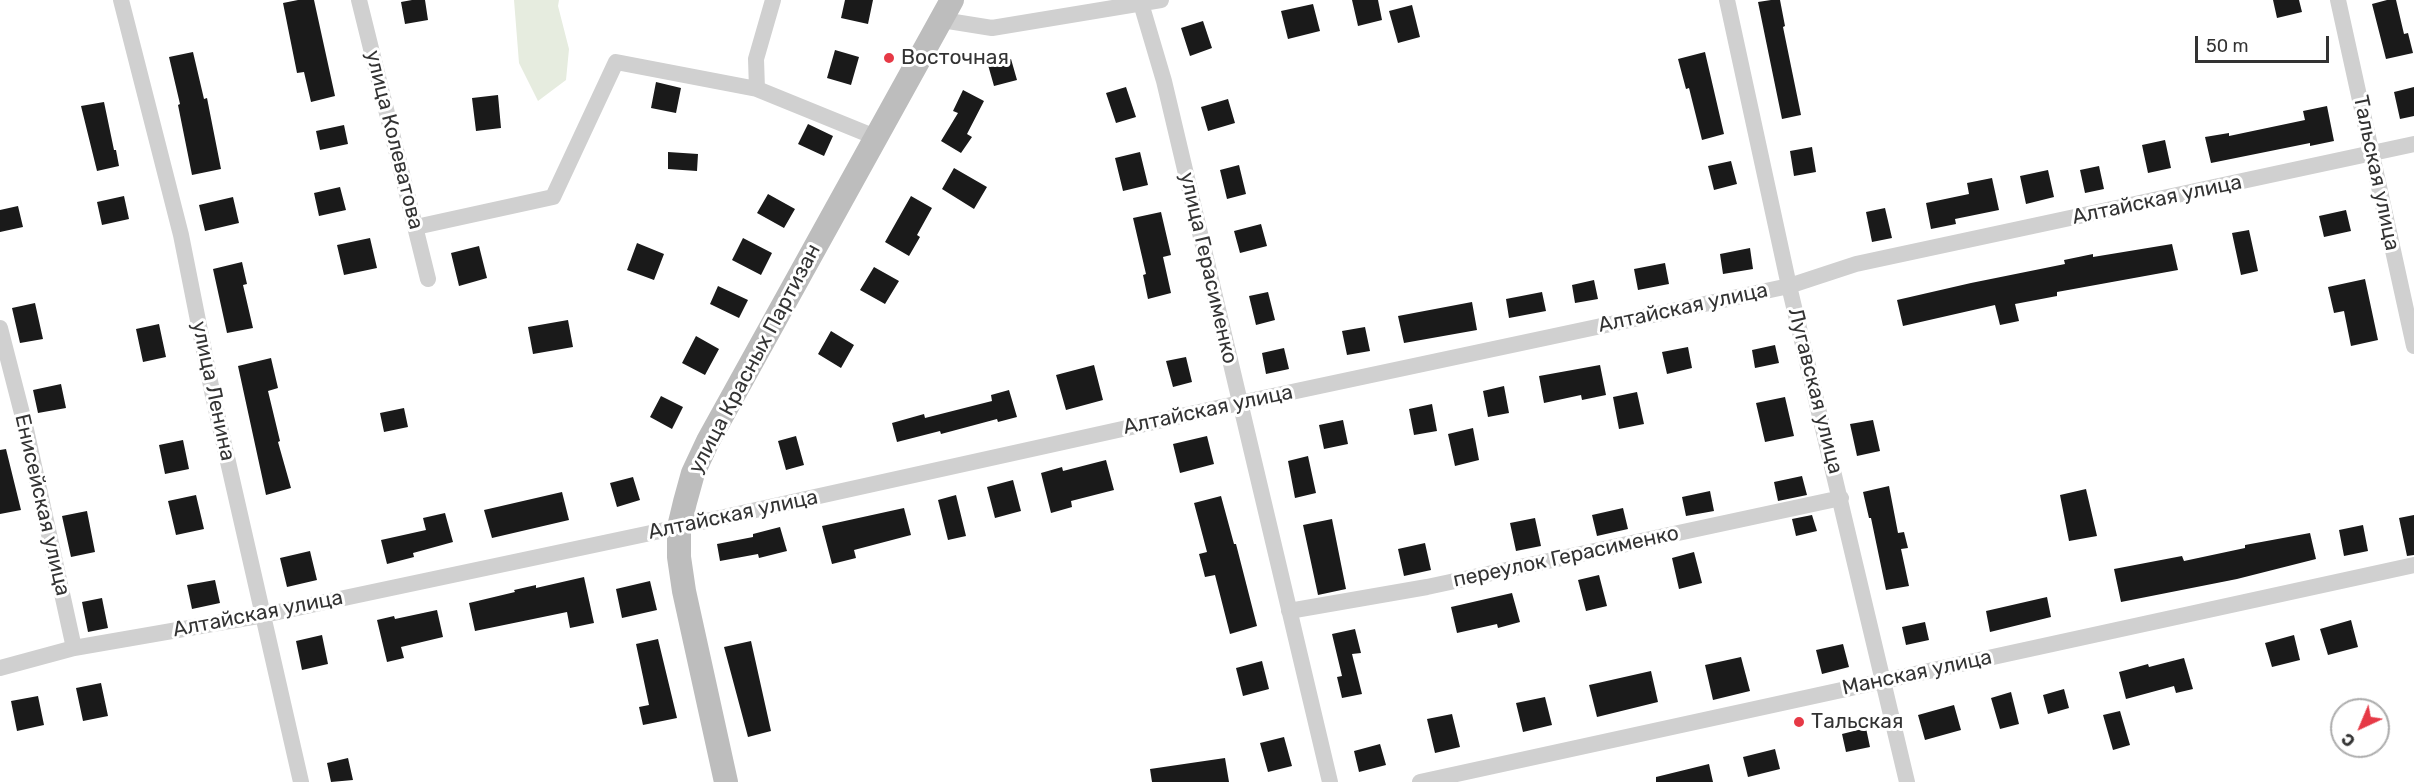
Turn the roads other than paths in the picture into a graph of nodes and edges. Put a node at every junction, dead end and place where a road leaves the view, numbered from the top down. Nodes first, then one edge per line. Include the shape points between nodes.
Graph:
1 (121, 0) edge
2 (359, 0) edge
3 (773, 0) edge
4 (1161, 0) edge
5 (1727, 0) edge
6 (2338, 0) edge
7 (1141, 2) edge
8 (947, 10) edge
9 (757, 89) junction
10 (875, 137) junction
11 (2414, 144) edge
12 (2371, 154) junction
13 (416, 227) junction
14 (428, 279) dead end
15 (1789, 286) junction
16 (0, 328) edge
17 (2414, 346) edge
18 (1240, 402) junction
19 (1841, 498) junction
20 (679, 527) junction
21 (2414, 566) edge
22 (1290, 611) junction
23 (264, 615) junction
24 (74, 648) junction
25 (0, 668) edge
26 (1882, 680) junction
27 (302, 782) edge
28 (726, 782) edge
29 (1330, 782) edge
30 (1420, 782) edge
31 (1907, 782) edge

1 - 23 street, улица Ленина via 181,235 213,396
2 - 13 street, улица Колеватова
3 - 9 street via 756,59
4 - 7 street
5 - 15 street, Лугавская улица
6 - 12 street, Тальская улица
7 - 8 street via 992,28
7 - 18 street, улица Герасименко via 1164,81
8 - 10 main road, улица Красных Партизан
9 - 10 street
9 - 13 street via 616,62 553,197
10 - 20 main road, улица Красных Партизан via 708,441 693,473
11 - 12 street, Алтайская улица
12 - 15 street, Алтайская улица via 1856,264
12 - 17 street, Тальская улица
13 - 14 street, улица Колеватова
15 - 18 street, Алтайская улица
15 - 19 street, Лугавская улица
16 - 24 street, Енисейская улица
18 - 20 street, Алтайская улица
18 - 22 street, улица Герасименко
19 - 22 street, переулок Герасименко via 1427,587
19 - 26 street, Лугавская улица
20 - 23 street, Алтайская улица
20 - 28 main road, улица Красных Партизан via 684,591
21 - 26 street, Манская улица
22 - 29 street, улица Герасименко
23 - 24 street, Алтайская улица
23 - 27 street, улица Ленина
24 - 25 street, Алтайская улица
26 - 30 street, Манская улица
26 - 31 street, Лугавская улица

